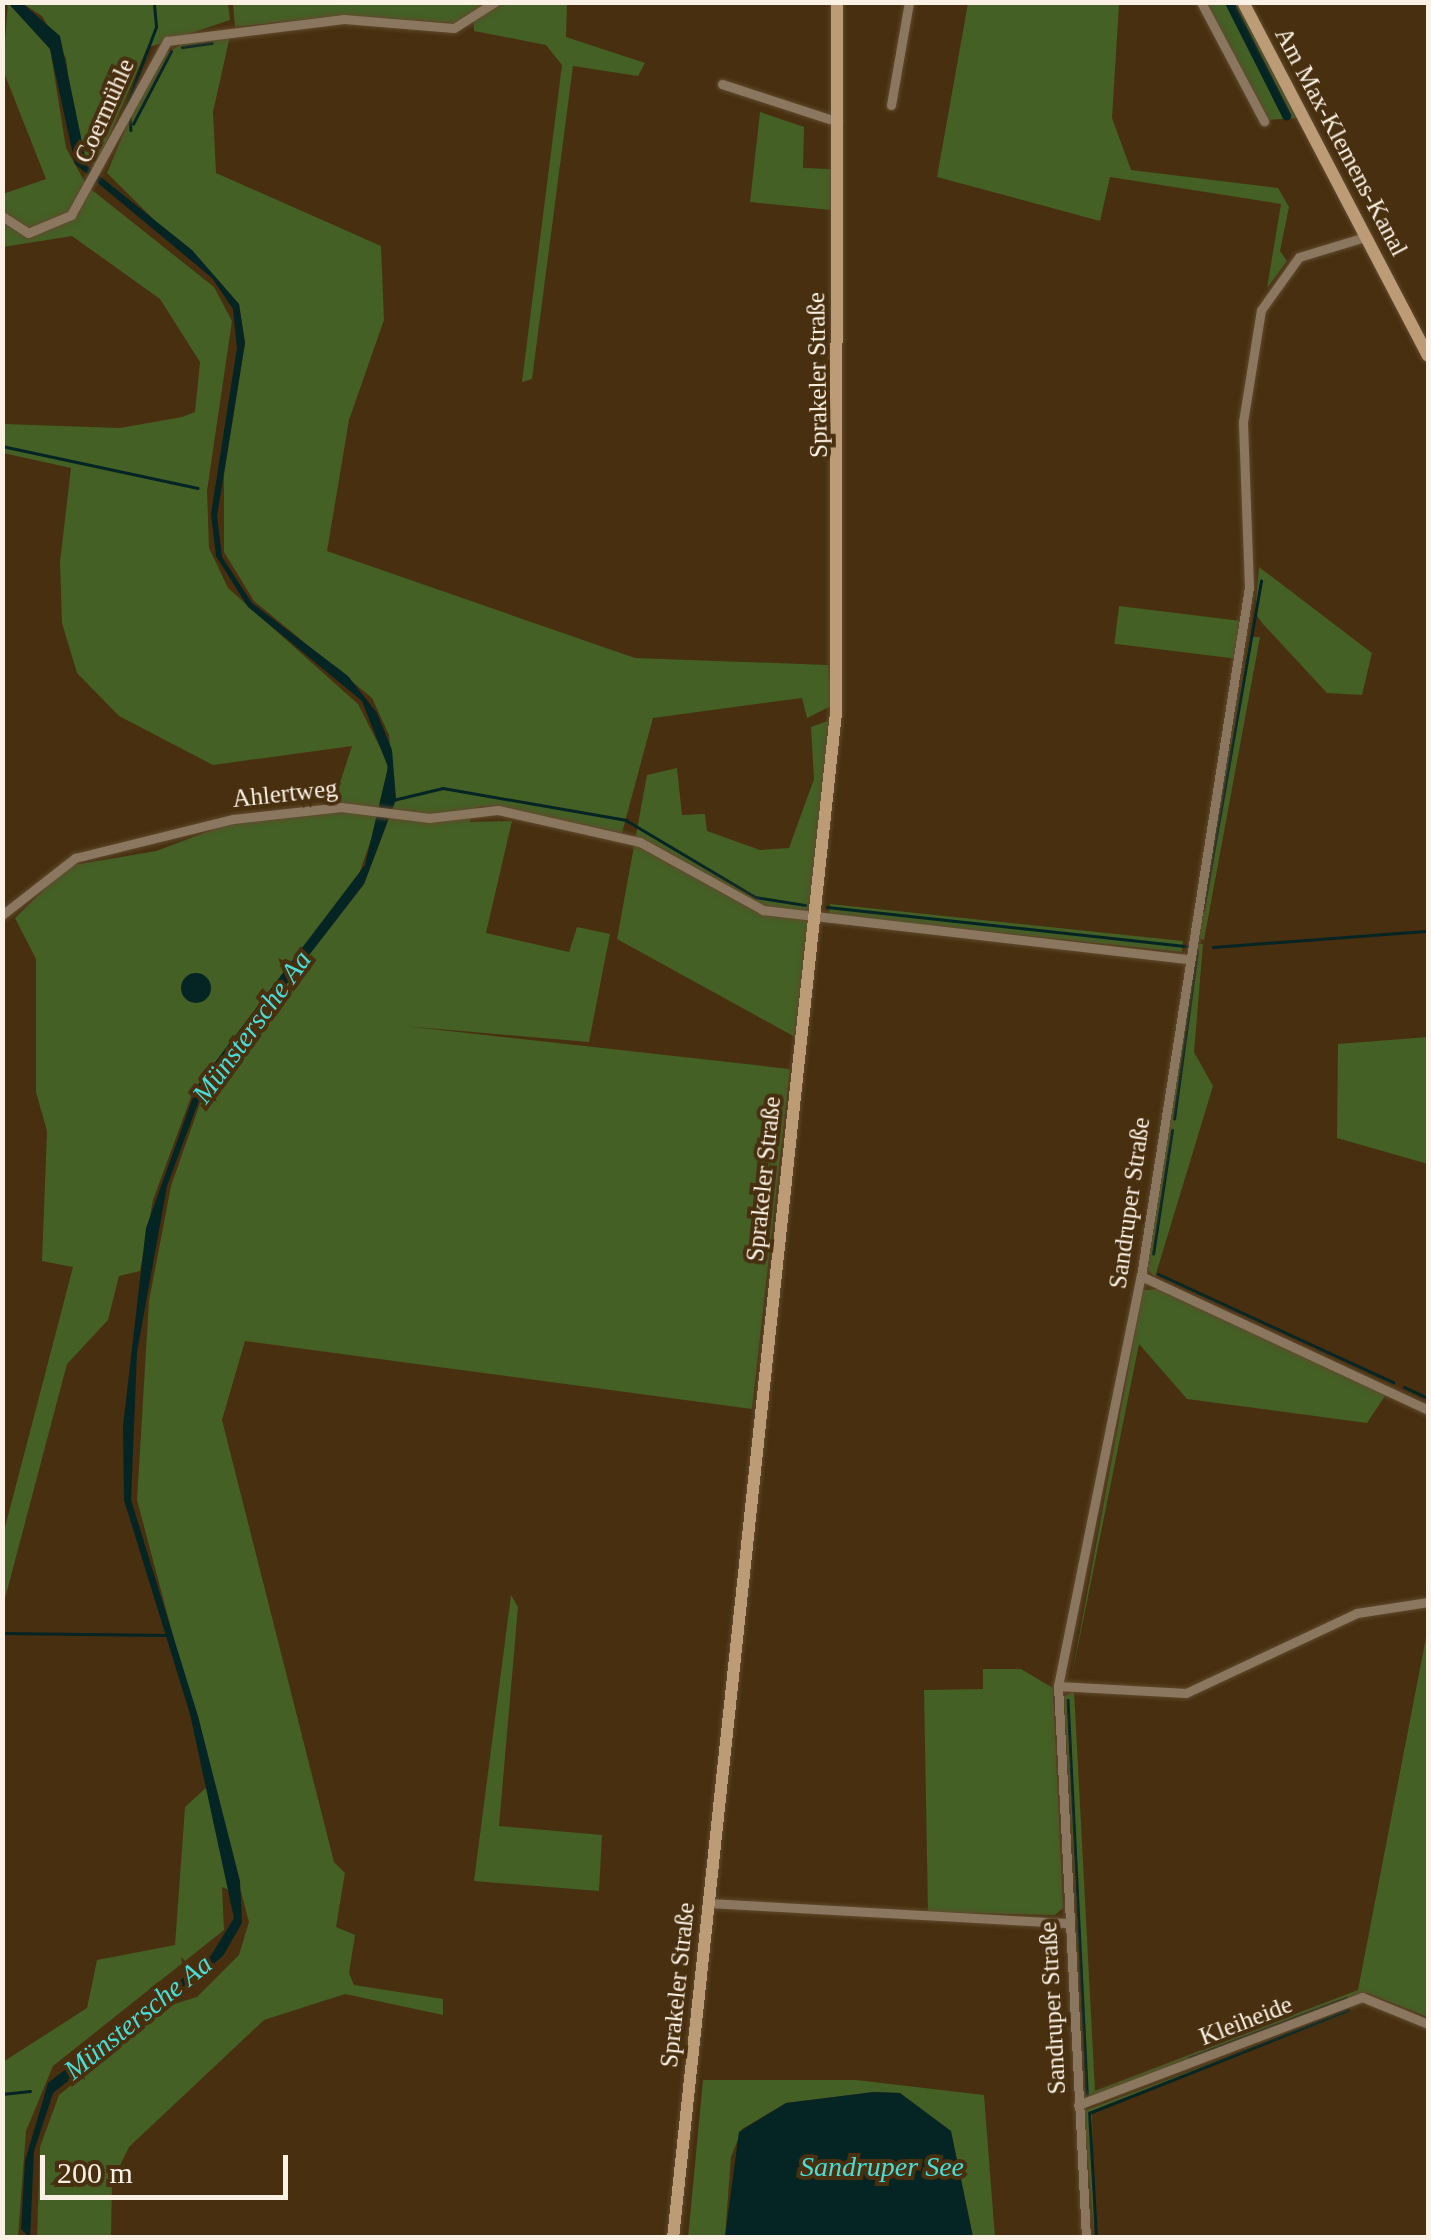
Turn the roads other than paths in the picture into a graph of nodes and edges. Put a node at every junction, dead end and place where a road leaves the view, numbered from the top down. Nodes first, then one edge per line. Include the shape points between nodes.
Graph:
1 (495, 2) edge
2 (836, 2) edge
3 (909, 2) edge
4 (1200, 2) edge
5 (1242, 2) edge
6 (722, 84) dead end
7 (891, 105) dead end
8 (1264, 121) dead end
9 (838, 122) junction
10 (2, 216) edge
11 (1365, 237) junction
12 (1428, 356) edge
13 (2, 915) edge
14 (815, 918) junction
15 (1186, 950) junction
16 (1141, 1276) junction
17 (1428, 1410) edge
18 (1428, 1602) edge
19 (1058, 1686) junction
20 (709, 1902) junction
21 (1069, 1922) junction
22 (1428, 2024) edge
23 (1078, 2104) junction
24 (673, 2238) edge
25 (1086, 2238) edge

1 - 10 street, Coermühle via 454,28 344,20 184,36 154,52 92,189 43,232 14,228
2 - 9 main road, Sprakeler Straße
3 - 7 street
4 - 8 street
5 - 11 main road, Am Max-Klemens-Kanal
6 - 9 street
9 - 14 main road, Sprakeler Straße via 842,618
11 - 12 main road, Am Max-Klemens-Kanal
11 - 15 street, Sandruper Straße via 1299,258 1262,310 1242,442 1252,567
13 - 14 street, Ahlertweg via 82,856 233,819 498,810 634,840 744,902
14 - 15 street, Ahlertweg
14 - 20 main road, Sprakeler Straße
15 - 16 street, Sandruper Straße
16 - 17 street
16 - 19 street, Sandruper Straße
18 - 19 street via 1357,1613 1186,1692
19 - 21 street, Sandruper Straße
20 - 21 street
20 - 24 main road, Sprakeler Straße
21 - 23 street, Sandruper Straße
22 - 23 street, Kleiheide via 1362,1998
23 - 25 street, Sandruper Straße

